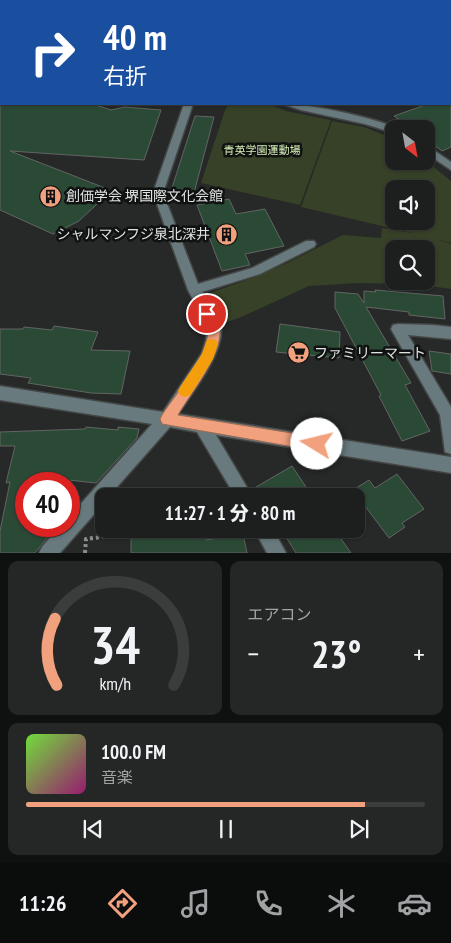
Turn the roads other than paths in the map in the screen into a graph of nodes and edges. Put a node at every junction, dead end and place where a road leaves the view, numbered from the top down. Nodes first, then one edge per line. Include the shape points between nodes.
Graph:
1 (188, 105) edge
2 (292, 105) edge
3 (385, 127) edge
4 (451, 154) edge
5 (435, 155) edge
6 (439, 158) junction
7 (451, 167) edge
8 (310, 244) dead end
9 (194, 290) junction
10 (451, 333) edge
11 (0, 393) edge
12 (167, 419) junction
13 (203, 427) junction
14 (451, 447) edge
15 (451, 465) edge
16 (239, 488) edge
17 (268, 538) edge
18 (48, 553) edge
19 (277, 553) edge

1 - 9 street via 158,193
2 - 3 street
4 - 6 street
5 - 6 street
6 - 7 street
8 - 9 street via 256,271
9 - 12 street via 214,326 213,340 208,356
10 - 14 street via 398,329 447,414
11 - 12 street
12 - 13 street
12 - 18 street
13 - 15 street
13 - 16 street
17 - 19 street

